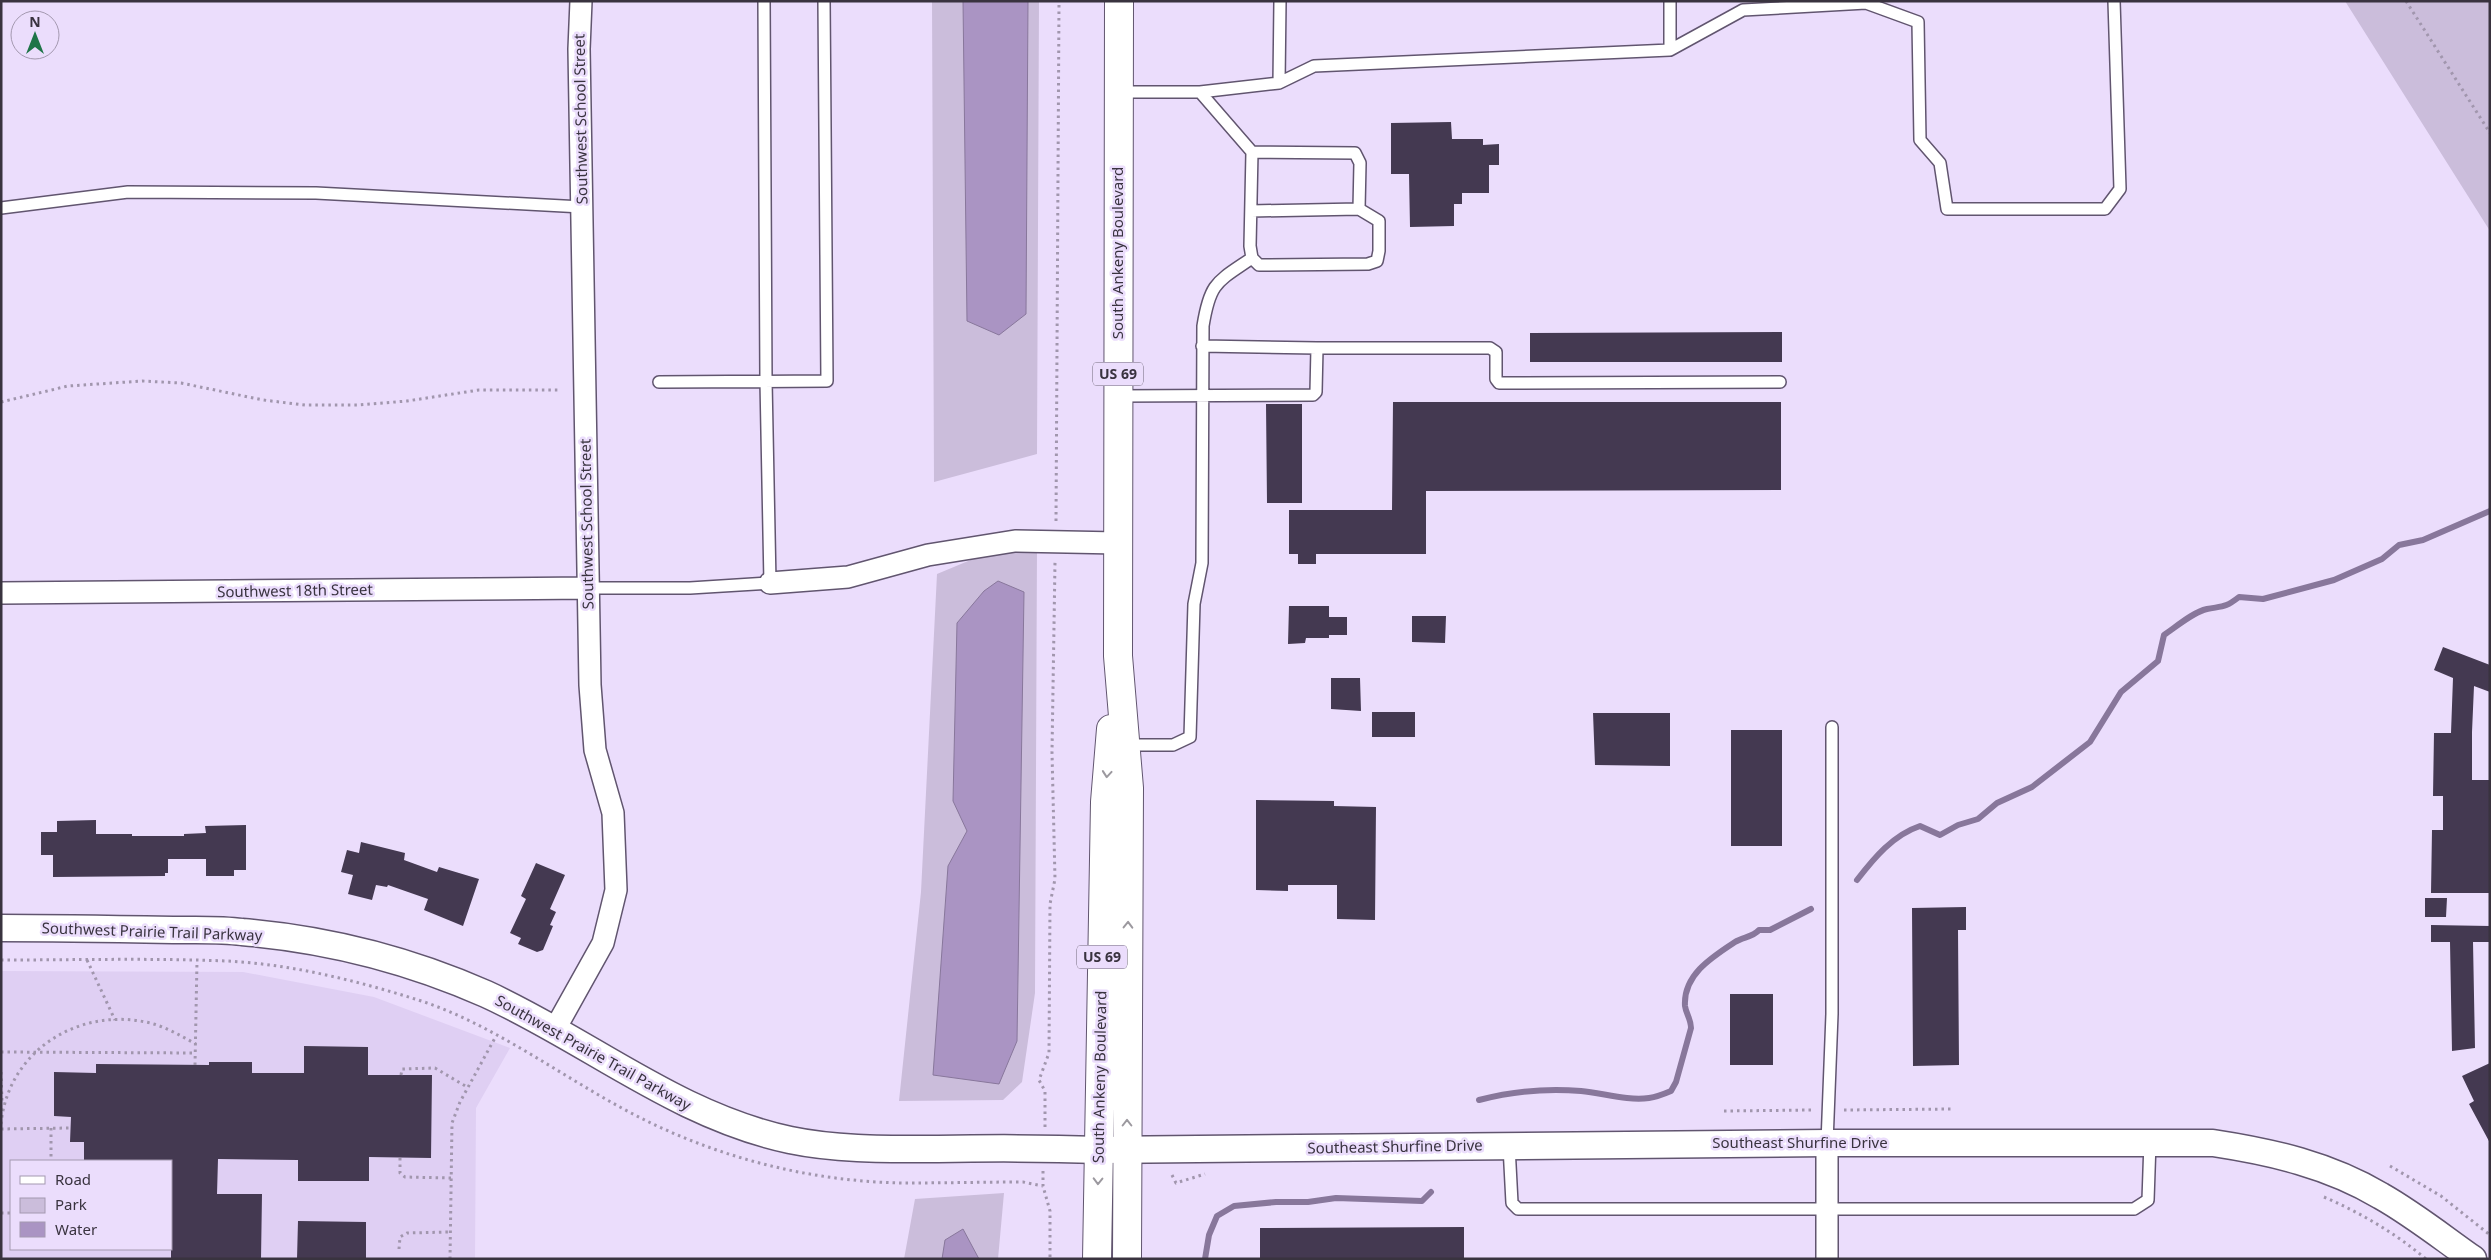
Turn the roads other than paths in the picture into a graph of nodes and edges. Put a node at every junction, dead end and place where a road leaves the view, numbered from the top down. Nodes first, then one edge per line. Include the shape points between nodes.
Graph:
1 (581, 1) edge
2 (764, 1) edge
3 (824, 1) edge
4 (1119, 1) edge
5 (1280, 1) edge
6 (1670, 1) edge
7 (2114, 1) edge
8 (1866, 2) edge
9 (1670, 50) junction
10 (1278, 83) junction
11 (1118, 92) junction
12 (1200, 92) junction
13 (1252, 152) junction
14 (582, 207) junction
15 (1, 208) edge
16 (1359, 209) junction
17 (1251, 211) junction
18 (1252, 258) junction
19 (1202, 346) junction
20 (1318, 348) junction
21 (766, 381) junction
22 (659, 382) dead end
23 (1780, 382) dead end
24 (1201, 395) junction
25 (1118, 396) junction
26 (1118, 543) junction
27 (770, 584) junction
28 (588, 588) junction
29 (1, 593) edge
30 (1118, 656) junction
31 (1832, 727) dead end
32 (1125, 745) junction
33 (1, 928) edge
34 (555, 1029) junction
35 (2150, 1142) junction
36 (1827, 1143) junction
37 (1508, 1146) junction
38 (1099, 1150) junction
39 (1127, 1150) junction
40 (1827, 1209) junction
41 (1097, 1259) edge
42 (1127, 1259) edge
43 (1827, 1259) edge
44 (2473, 1259) edge

1 - 14 street, Southwest School Street
2 - 21 lane
3 - 21 lane via 827,381
4 - 11 main road, South Ankeny Boulevard / US 69
5 - 10 lane
6 - 9 lane
7 - 8 lane via 2120,189 2105,209 1947,209 1940,163 1920,140 1918,22
8 - 9 lane via 1743,10
9 - 10 lane via 1314,66
10 - 12 lane
11 - 12 lane
11 - 25 main road, South Ankeny Boulevard / US 69
12 - 13 lane
13 - 16 lane via 1355,154 1360,163
13 - 17 lane
14 - 15 lane via 316,193 128,192
14 - 28 street, Southwest School Street
16 - 17 lane
16 - 18 lane via 1379,221 1376,261 1368,264 1259,265
17 - 18 lane
18 - 19 lane via 1218,281 1207,300
19 - 20 lane
19 - 24 lane
20 - 23 lane via 1490,348 1496,352 1496,379 1499,383
20 - 24 lane via 1313,395
21 - 22 lane
21 - 27 lane
24 - 25 lane
24 - 32 lane via 1202,563 1194,604 1190,737 1173,745
25 - 26 main road, South Ankeny Boulevard / US 69
26 - 27 street via 1015,541 928,555 848,577
26 - 30 main road, South Ankeny Boulevard / US 69
27 - 28 lane
28 - 29 street, Southwest 18th Street
28 - 34 street, Southwest School Street via 595,750 613,813 616,890 603,944
30 - 32 main road, South Ankeny Boulevard / US 69
30 -> 38 main road, South Ankeny Boulevard / US 69 via 1105,802
31 - 36 lane via 1832,1014
39 -> 32 main road, South Ankeny Boulevard / US 69 via 1129,788
33 - 34 street, Southwest Prairie Trail Parkway via 241,932 332,945 415,966 486,994
34 - 38 street, Southwest Prairie Trail Parkway via 676,1100 736,1125 790,1140 849,1148
35 - 36 street, Southeast Shurfine Drive
35 - 40 lane via 2148,1200 2134,1209
35 - 44 street, Southeast Shurfine Drive via 2213,1143 2257,1150 2342,1176 2381,1196
36 - 37 street, Southeast Shurfine Drive
36 - 40 street
37 - 39 street, Southeast Shurfine Drive
37 - 40 lane via 1512,1203 1518,1209
38 - 39 street, Southeast Shurfine Drive
38 -> 41 main road, South Ankeny Boulevard / US 69
39 - 42 main road, South Ankeny Boulevard / US 69
40 - 43 street

